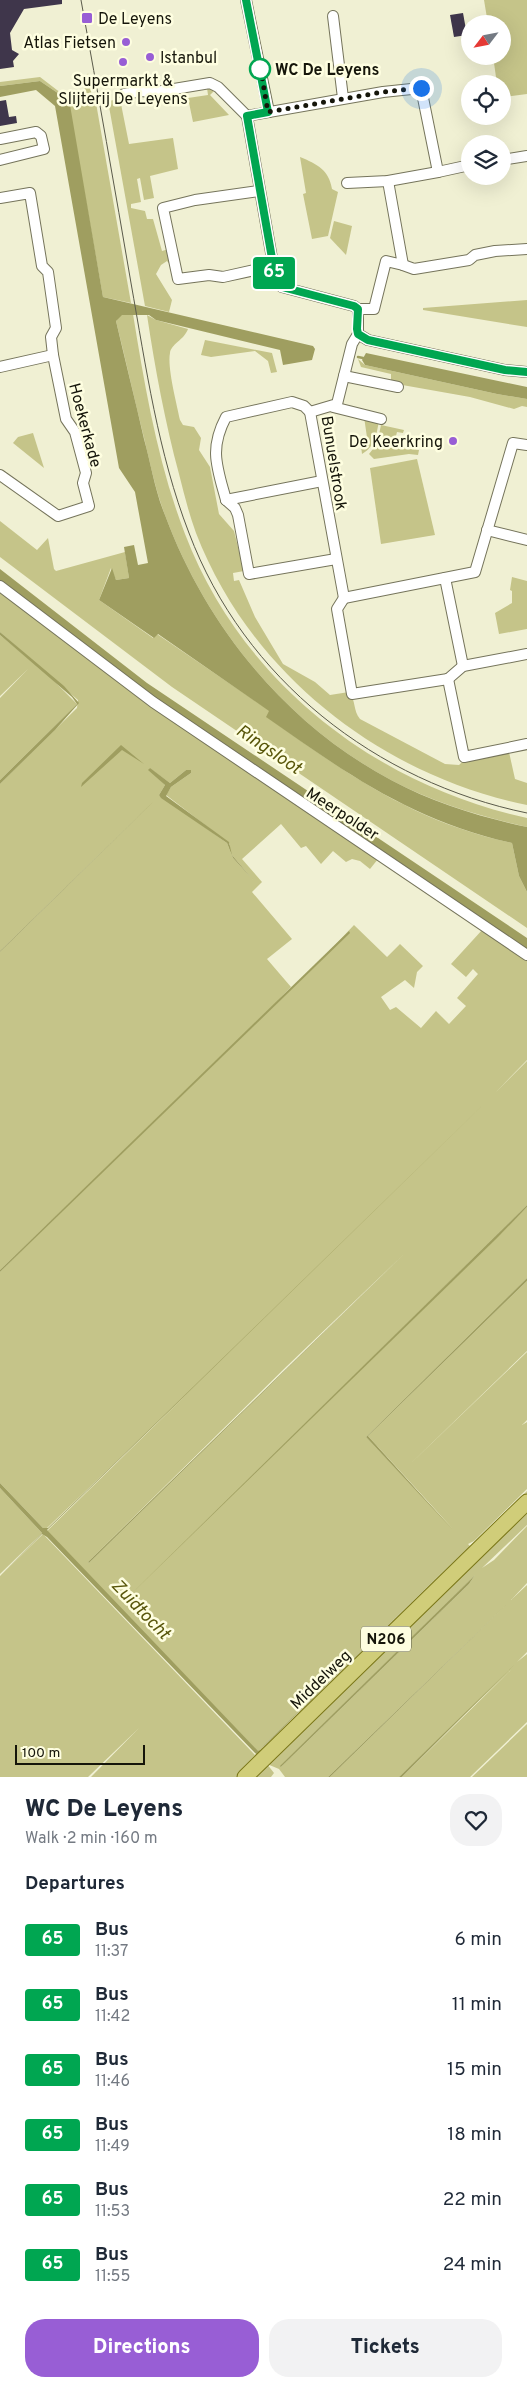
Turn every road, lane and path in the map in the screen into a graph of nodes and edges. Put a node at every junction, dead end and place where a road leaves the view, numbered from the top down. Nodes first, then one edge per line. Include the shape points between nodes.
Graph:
1 (246, 0) edge
2 (333, 16) dead end
3 (124, 94) dead end
4 (342, 98) junction
5 (268, 112) junction
6 (247, 116) junction
7 (0, 139) edge
8 (527, 156) edge
9 (511, 159) edge
10 (0, 160) edge
11 (461, 167) edge
12 (438, 172) junction
13 (388, 181) junction
14 (347, 184) dead end
15 (259, 191) junction
16 (0, 198) edge
17 (527, 249) edge
18 (402, 265) junction
19 (273, 266) junction
20 (358, 309) junction
21 (358, 334) junction
22 (53, 356) junction
23 (0, 367) edge
24 (527, 372) edge
25 (344, 376) junction
26 (398, 387) dead end
27 (333, 407) junction
28 (310, 412) junction
29 (381, 419) dead end
30 (527, 445) edge
31 (0, 475) edge
32 (322, 481) junction
33 (226, 500) junction
34 (487, 530) junction
35 (527, 540) edge
36 (336, 559) junction
37 (445, 578) junction
38 (0, 586) edge
39 (344, 598) junction
40 (527, 654) edge
41 (463, 666) junction
42 (448, 679) junction
43 (527, 744) edge
44 (527, 955) edge
45 (527, 1502) edge
46 (245, 1777) edge

1 - 5 street
2 - 4 street
3 - 6 street via 210,83
4 - 5 street
4 - 12 street via 421,88
5 - 6 street
6 - 15 street
7 - 10 street via 36,132 41,136 44,150
8 - 9 street
11 - 12 street
12 - 13 street
13 - 14 street
13 - 18 street
15 - 19 street
15 - 19 street via 163,208 178,278 223,277
16 - 22 street, Hoekerkade via 30,193 42,266 48,272 56,328 50,338
17 - 18 street via 495,251 475,255 469,260 414,269
18 - 20 street via 386,261 374,309
19 - 20 street via 276,281 282,287
20 - 21 street
21 - 24 street via 368,340
21 - 25 street, Bunuelstrook via 352,344
22 - 23 street
22 - 31 street, Hoekerkade via 66,420 75,432 86,473 82,483 89,506 58,516
25 - 26 street
25 - 27 street, Bunuelstrook via 338,404
27 - 28 street, Bunuelstrook
27 - 29 street
28 - 32 street, Bunuelstrook
28 - 33 street via 292,402 226,417 220,429 215,457
30 - 34 street via 513,443
32 - 33 street
32 - 36 street, Bunuelstrook
33 - 36 street via 238,516 247,574
34 - 35 street
34 - 37 street via 475,572
36 - 39 street, Bunuelstrook
37 - 39 street
37 - 41 street
38 - 44 street, Meerpolder via 161,707
39 - 42 street via 337,609 352,694
40 - 41 street
41 - 42 street
42 - 43 street via 464,756
45 - 46 main road, Middelweg / N206

